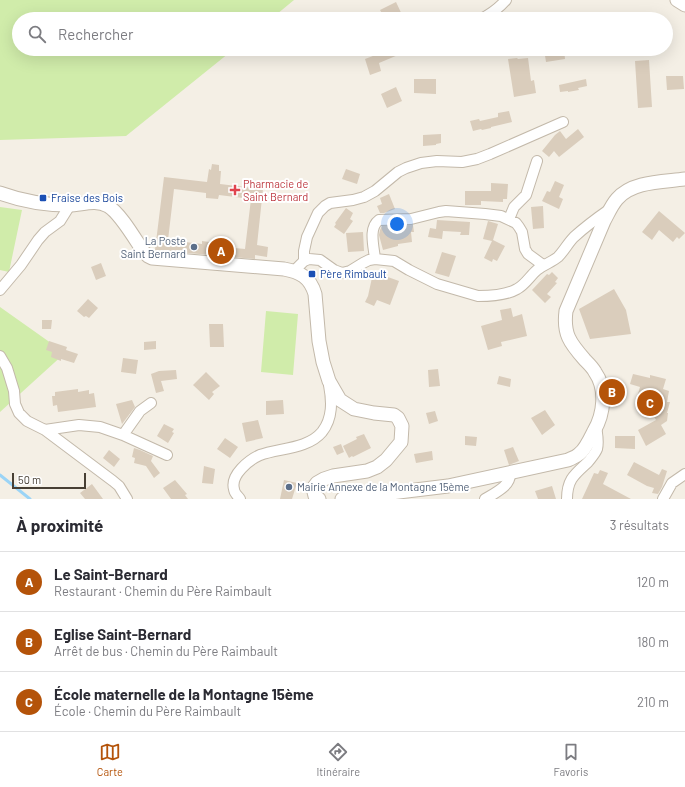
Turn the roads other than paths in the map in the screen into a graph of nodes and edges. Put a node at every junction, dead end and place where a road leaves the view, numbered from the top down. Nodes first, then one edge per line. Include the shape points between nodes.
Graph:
1 (506, 0) edge
2 (677, 0) edge
3 (685, 5) edge
4 (493, 12) edge
5 (563, 122) dead end
6 (537, 161) dead end
7 (685, 179) edge
8 (0, 193) edge
9 (70, 205) junction
10 (610, 209) junction
11 (509, 219) junction
12 (376, 259) junction
13 (304, 261) junction
14 (543, 265) junction
15 (294, 271) junction
16 (0, 290) edge
17 (0, 356) edge
18 (329, 381) junction
19 (151, 404) dead end
20 (596, 426) junction
21 (45, 430) junction
22 (123, 435) junction
23 (167, 455) dead end
24 (510, 473) junction
25 (685, 474) edge
26 (127, 499) edge
27 (240, 499) edge
28 (319, 499) edge
29 (342, 499) edge
30 (486, 499) edge
31 (567, 499) edge
32 (663, 499) edge

1 - 4 street
2 - 3 street
5 - 13 street via 477,159 421,163 406,168 364,197 330,203 318,213 307,237
6 - 11 street via 526,195 514,207
7 - 10 street via 641,184 618,198
8 - 9 street via 19,200
9 - 15 street via 95,202 107,205 117,213 143,251 152,258
9 - 16 street via 60,220 38,240
10 - 14 street via 587,225 557,257
10 - 20 street via 566,311 565,319 573,346 600,380 603,402
11 - 12 street via 446,211 411,219 379,220 372,229
11 - 14 street via 516,223 522,232 528,254
12 - 13 street via 369,260 346,273 334,270 317,259
12 - 14 street via 394,261 437,284 478,296 515,291
13 - 15 street
15 - 18 street via 309,280 313,286 319,341
17 - 21 street via 7,368 19,414
18 - 27 street via 332,402 329,421 322,432 312,440 260,456 245,464 237,474 233,488
18 - 28 street via 340,400 354,409 394,415 402,426 402,435 401,442 377,467 368,471 324,478 317,482 314,492
19 - 22 street via 140,411
20 - 24 street via 580,454 568,460
20 - 31 street via 597,449 572,477
21 - 22 street via 79,425 100,427
21 - 26 street via 119,486
22 - 23 street
24 - 29 street via 448,486
24 - 30 street via 508,483
25 - 32 street via 672,483

